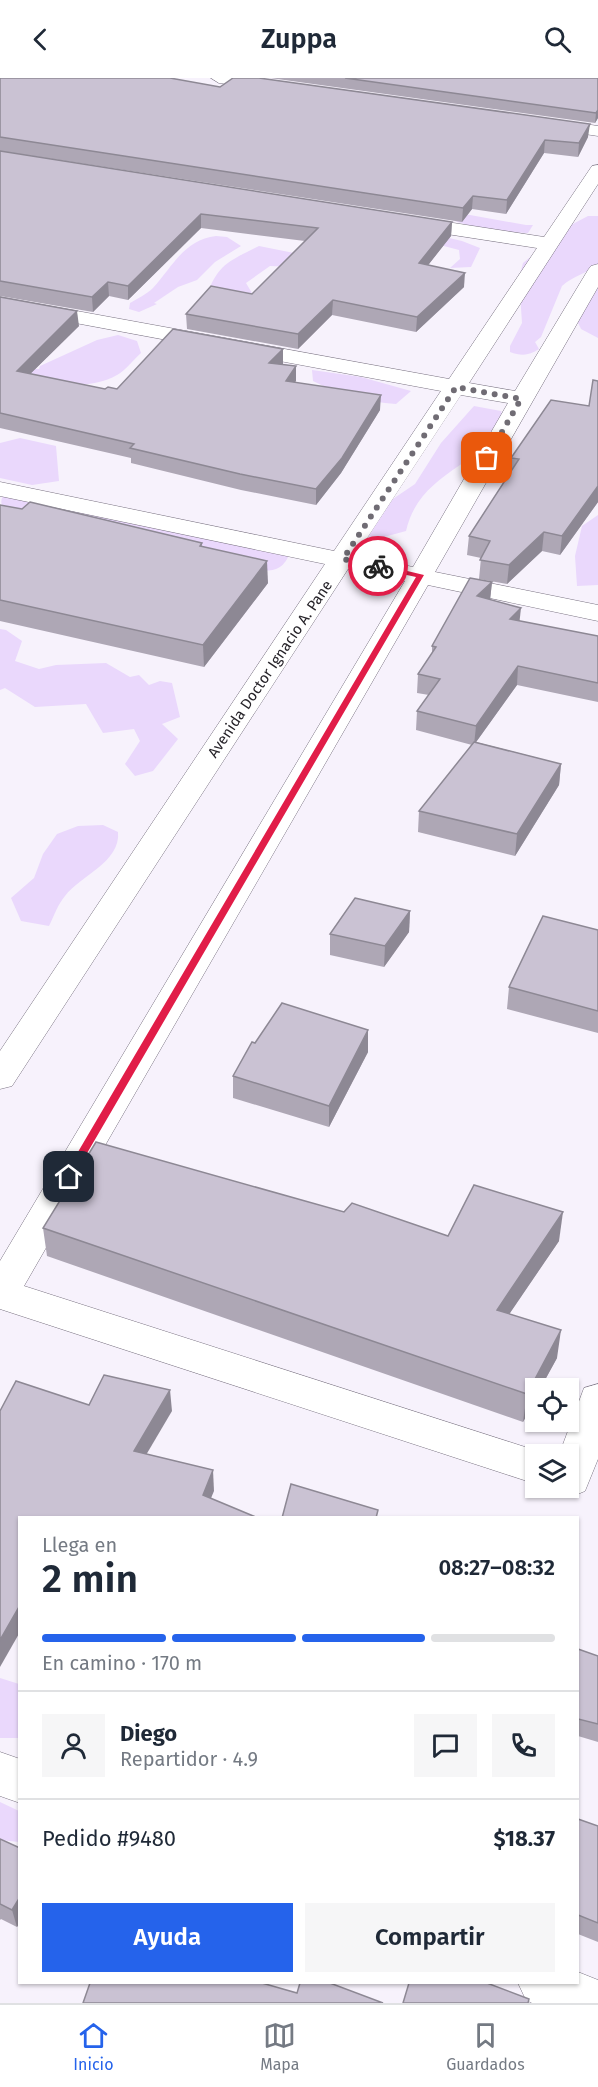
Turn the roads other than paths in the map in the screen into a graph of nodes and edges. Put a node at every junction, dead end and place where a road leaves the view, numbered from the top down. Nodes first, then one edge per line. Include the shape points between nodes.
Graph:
1 (219, 78) edge
2 (290, 88) edge
3 (527, 121) edge
4 (598, 131) edge
5 (598, 170) edge
6 (574, 206) junction
7 (598, 209) edge
8 (386, 218) edge
9 (550, 244) junction
10 (598, 270) edge
11 (0, 303) edge
12 (456, 387) junction
13 (521, 399) junction
14 (0, 489) edge
15 (343, 559) junction
16 (421, 575) junction
17 (598, 613) edge
18 (0, 1077) edge
19 (0, 1293) edge
20 (598, 1400) edge
21 (579, 1449) edge
22 (525, 1464) edge
23 (0, 1774) edge
24 (18, 1780) edge
25 (546, 1984) edge
26 (595, 2003) edge

1 - 2 street
3 - 4 street
5 - 6 street, Avenida Doctor Ignacio A. Pane
6 - 7 street
6 - 9 street, Avenida Doctor Ignacio A. Pane
8 - 9 street
9 - 12 street, Avenida Doctor Ignacio A. Pane
10 - 13 street
11 - 12 street
12 - 13 street
12 - 15 street, Avenida Doctor Ignacio A. Pane
13 - 16 street
14 - 15 street
15 - 16 street
15 - 18 street, Avenida Doctor Ignacio A. Pane
16 - 17 street
16 - 19 street
19 - 22 street
20 - 21 street
23 - 24 street
25 - 26 street

